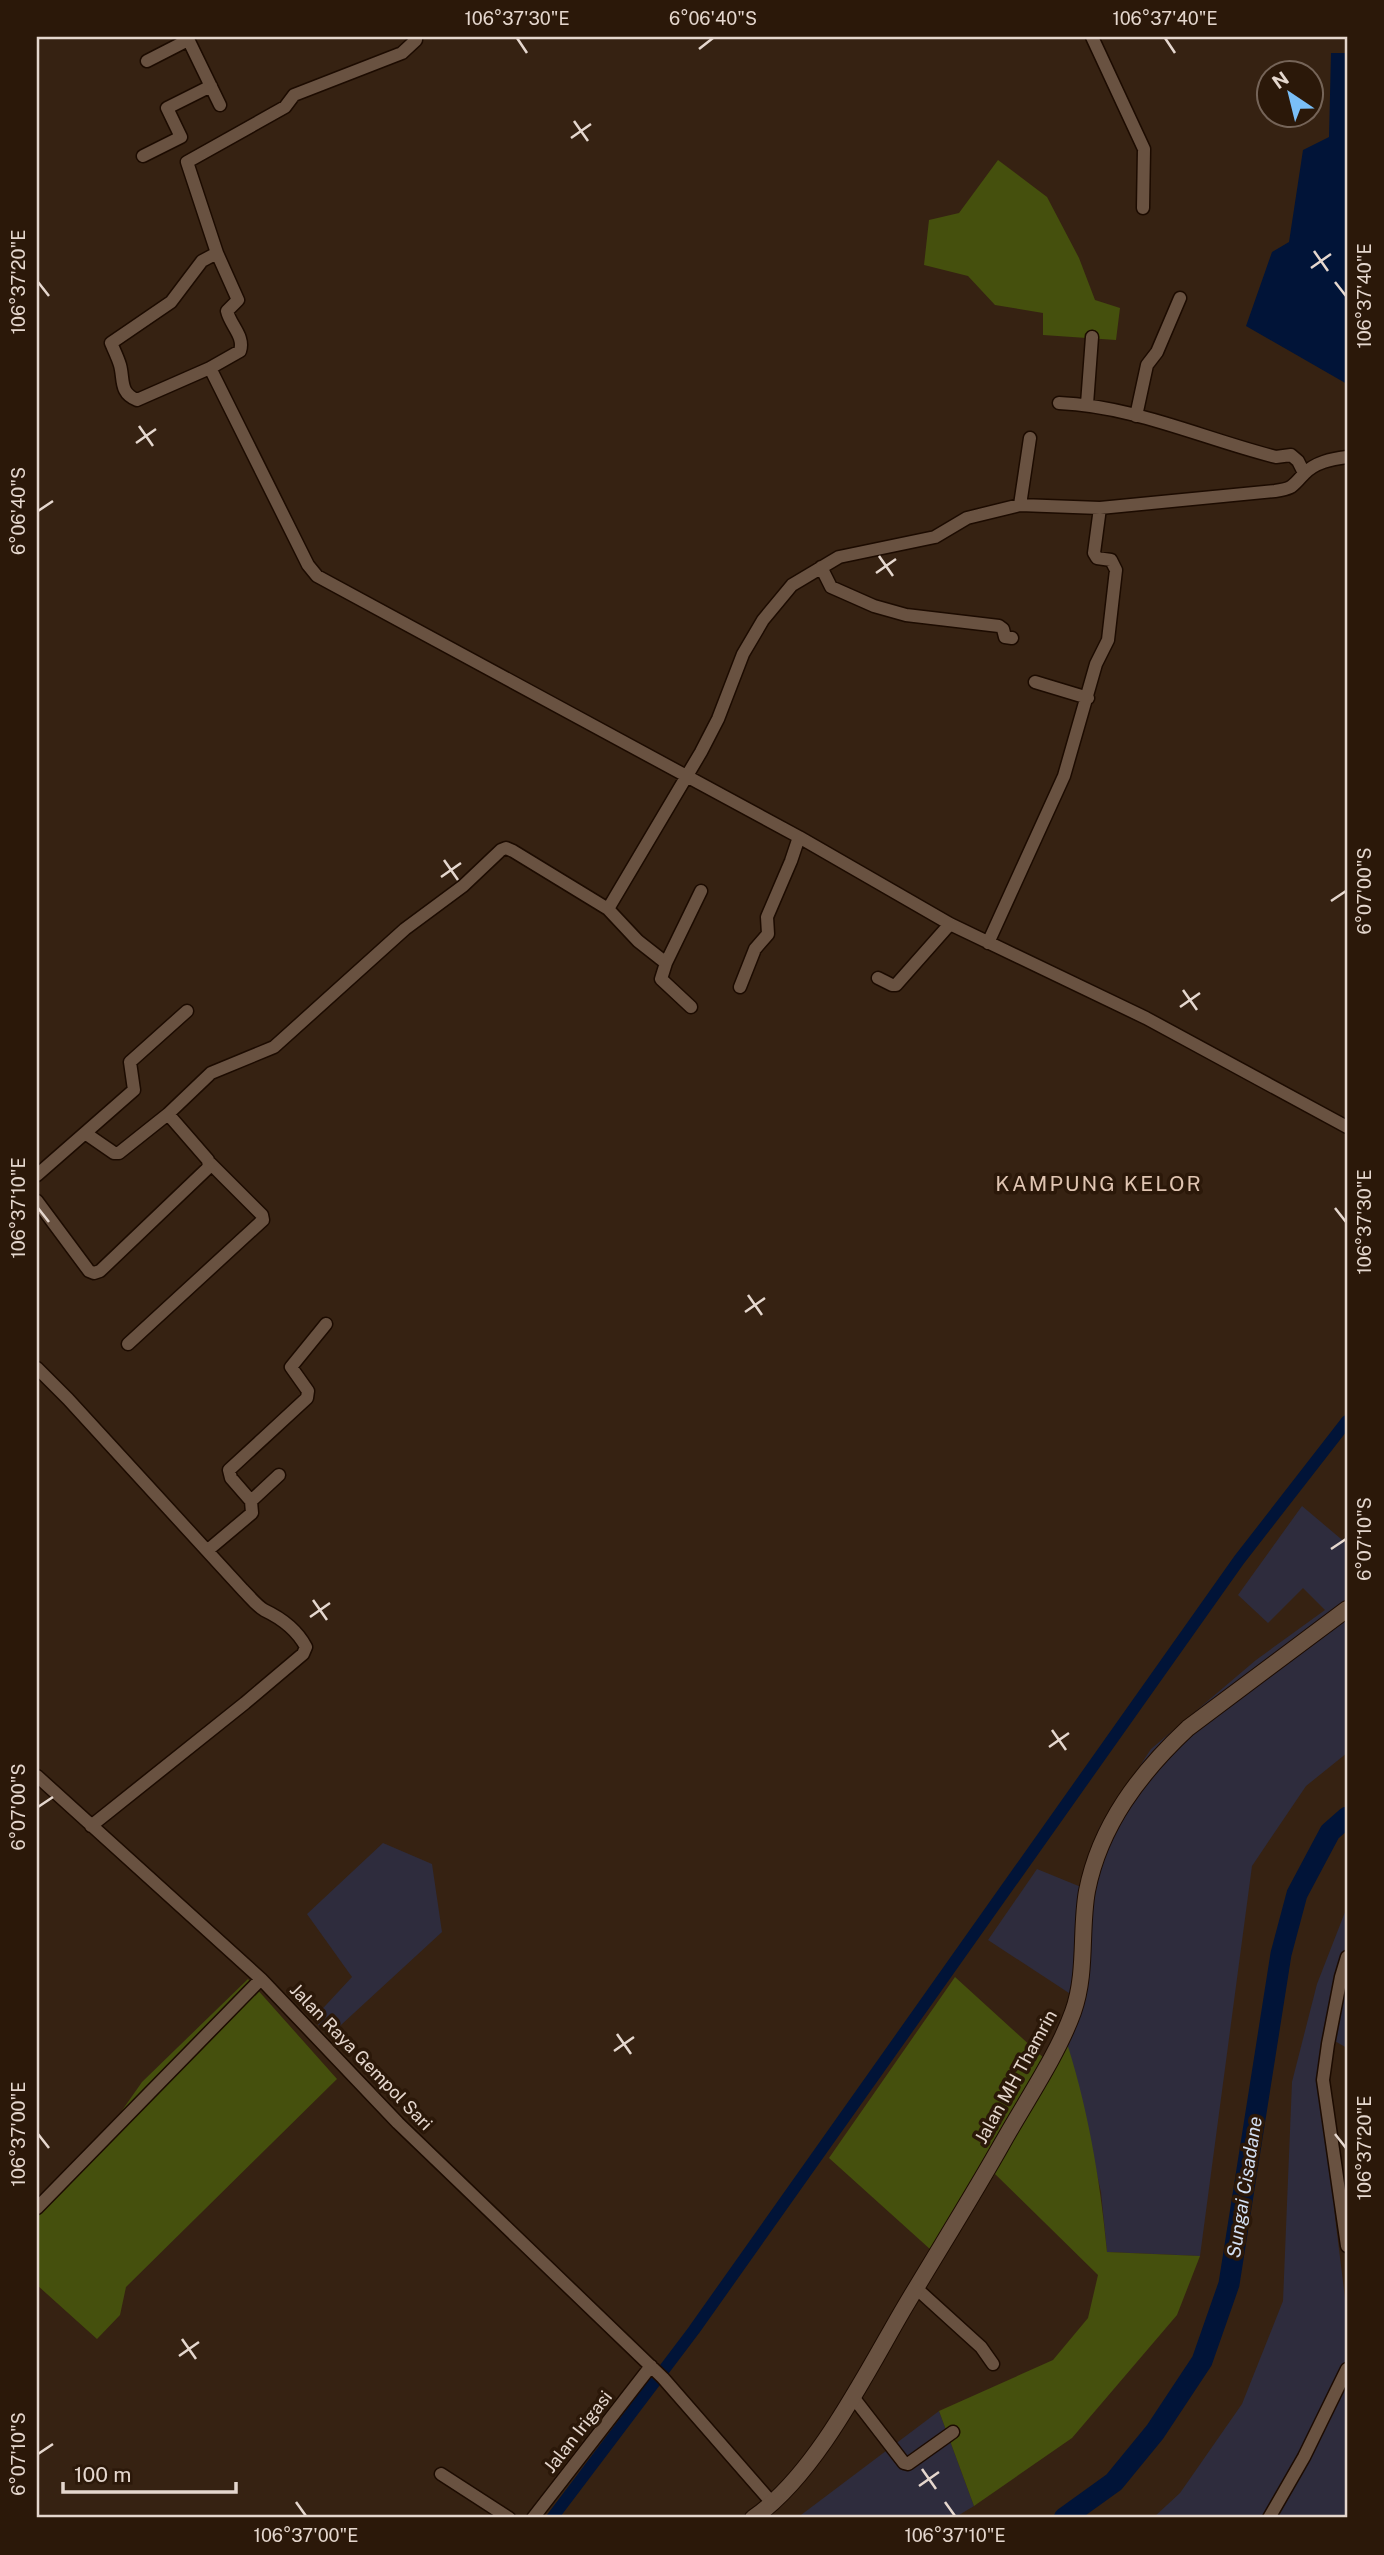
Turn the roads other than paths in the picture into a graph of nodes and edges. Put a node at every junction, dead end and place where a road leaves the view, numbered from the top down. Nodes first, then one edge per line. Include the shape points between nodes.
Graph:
1 (416, 37) edge
2 (1092, 37) edge
3 (188, 38) edge
4 (147, 61) dead end
5 (211, 86) junction
6 (220, 105) dead end
7 (143, 156) dead end
8 (1143, 208) dead end
9 (217, 253) junction
10 (1181, 298) dead end
11 (1092, 337) dead end
12 (210, 368) junction
13 (1059, 403) dead end
14 (1087, 404) junction
15 (1136, 415) junction
16 (1030, 438) dead end
17 (1347, 457) edge
18 (1304, 473) junction
19 (1020, 505) junction
20 (1100, 508) junction
21 (821, 567) junction
22 (1012, 638) dead end
23 (1035, 682) dead end
24 (1088, 698) junction
25 (685, 777) junction
26 (799, 837) junction
27 (701, 891) dead end
28 (608, 909) junction
29 (950, 924) junction
30 (988, 943) junction
31 (666, 963) junction
32 (878, 978) dead end
33 (740, 987) dead end
34 (691, 1007) dead end
35 (187, 1011) dead end
36 (168, 1114) junction
37 (1347, 1127) edge
38 (85, 1133) junction
39 (210, 1163) junction
40 (37, 1175) edge
41 (37, 1201) edge
42 (326, 1324) dead end
43 (128, 1344) dead end
44 (37, 1368) edge
45 (279, 1475) dead end
46 (251, 1501) junction
47 (208, 1550) junction
48 (1347, 1609) edge
49 (37, 1776) edge
50 (91, 1826) junction
51 (1347, 1956) edge
52 (261, 1979) junction
53 (37, 2208) edge
54 (1347, 2240) edge
55 (916, 2288) junction
56 (993, 2364) dead end
57 (1347, 2369) edge
58 (656, 2371) junction
59 (853, 2396) junction
60 (953, 2432) dead end
61 (441, 2474) dead end
62 (774, 2504) junction
63 (509, 2518) edge
64 (533, 2518) edge
65 (753, 2518) edge
66 (1269, 2518) edge

1 - 9 street via 402,52 294,95 285,107 187,162
2 - 8 street via 1144,149
3 - 4 street
3 - 5 street
5 - 6 street
5 - 7 street via 167,107 181,137
9 - 12 street via 238,300 228,309 228,316 242,345 236,356
9 - 12 street via 202,261 171,302 111,343 124,389 137,400
10 - 15 street via 1147,365
11 - 14 street
12 - 25 street via 317,576
13 - 14 street
14 - 15 street
15 - 18 street via 1276,457 1291,455
16 - 19 street
17 - 18 street via 1320,463
18 - 20 street via 1297,484 1275,491
19 - 20 street
19 - 21 street via 967,518 935,537 839,556
20 - 24 street via 1094,553 1111,560 1116,570 1108,640 1096,664
21 - 22 street via 831,587 873,606 906,615 999,626 1005,637
21 - 25 street via 792,584 762,620 743,654 718,719
23 - 24 street
24 - 30 street via 1064,776
25 - 26 street
25 - 28 street
26 - 29 street
26 - 33 street via 766,916 768,934 755,949
27 - 31 street
28 - 31 street
28 - 36 street via 506,848 405,929 274,1047 211,1073
29 - 30 street
29 - 32 street via 896,985
30 - 37 street via 1146,1018
31 - 34 street via 661,980
35 - 38 street via 130,1062 134,1090
36 - 38 street via 119,1153
36 - 39 street
38 - 40 street
39 - 41 street via 100,1272 89,1271
39 - 43 street via 263,1220
42 - 46 street via 291,1367 308,1391 307,1398 229,1470
44 - 47 street
45 - 46 street
46 - 47 street via 252,1513
47 - 50 street via 262,1608 299,1635 306,1650
48 - 55 street, Jalan MH Thamrin via 1188,1728 1120,1807 1107,1830 1087,1892 1073,2014
49 - 50 street, Jalan Raya Gempol Sari
50 - 52 street, Jalan Raya Gempol Sari
51 - 54 street via 1324,2080
52 - 53 street
52 - 58 street, Jalan Raya Gempol Sari via 398,2123
55 - 56 street via 981,2347
55 - 59 street, Jalan MH Thamrin
57 - 66 street
58 - 62 street, Jalan Raya Gempol Sari
58 - 64 street, Jalan Irigasi
59 - 60 street via 904,2463
59 - 62 street, Jalan MH Thamrin via 803,2471
61 - 63 street
62 - 65 street, Jalan MH Thamrin

